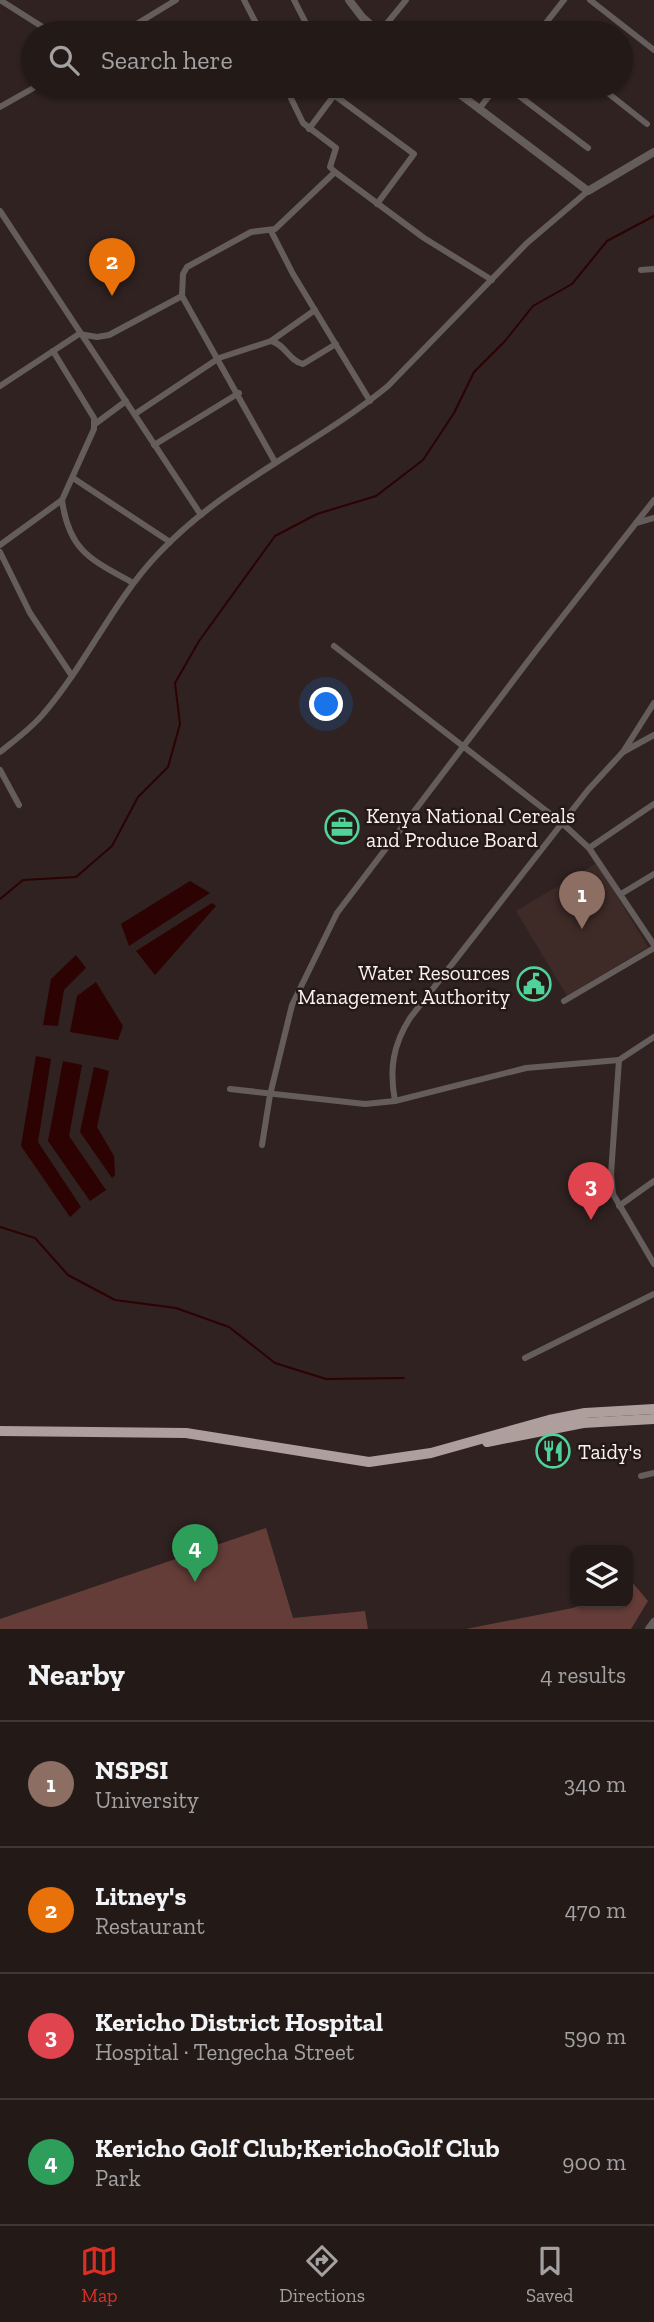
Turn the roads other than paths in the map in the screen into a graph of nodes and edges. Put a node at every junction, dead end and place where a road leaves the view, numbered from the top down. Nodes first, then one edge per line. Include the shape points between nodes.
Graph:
1 (0, 0) edge
2 (176, 0) edge
3 (244, 0) edge
4 (294, 0) edge
5 (349, 0) edge
6 (406, 0) edge
7 (564, 0) edge
8 (590, 0) edge
9 (33, 21) edge
10 (142, 21) edge
11 (255, 21) edge
12 (305, 21) edge
13 (366, 21) edge
14 (389, 21) edge
15 (547, 21) edge
16 (617, 21) edge
17 (633, 34) edge
18 (654, 50) edge
19 (21, 95) edge
20 (292, 98) edge
21 (332, 98) edge
22 (338, 98) edge
23 (465, 98) edge
24 (488, 98) edge
25 (522, 98) edge
26 (614, 98) edge
27 (1, 106) edge
28 (479, 109) junction
29 (647, 124) dead end
30 (309, 130) junction
31 (588, 148) dead end
32 (654, 152) edge
33 (335, 172) junction
34 (588, 191) junction
35 (377, 204) junction
36 (0, 211) edge
37 (271, 231) junction
38 (654, 269) edge
39 (641, 270) dead end
40 (492, 279) junction
41 (182, 296) junction
42 (315, 310) junction
43 (79, 334) junction
44 (271, 341) junction
45 (335, 344) junction
46 (53, 351) junction
47 (219, 358) junction
48 (0, 386) edge
49 (239, 393) junction
50 (126, 401) junction
51 (370, 401) junction
52 (135, 414) junction
53 (95, 424) junction
54 (154, 445) junction
55 (275, 462) junction
56 (73, 478) junction
57 (62, 500) junction
58 (654, 500) edge
59 (201, 514) junction
60 (654, 518) edge
61 (636, 523) junction
62 (170, 542) junction
63 (0, 545) edge
64 (0, 552) edge
65 (133, 583) junction
66 (334, 646) dead end
67 (72, 676) junction
68 (654, 703) edge
69 (654, 735) edge
70 (464, 746) junction
71 (0, 752) edge
72 (623, 752) junction
73 (0, 770) edge
74 (654, 804) edge
75 (19, 805) dead end
76 (562, 823) junction
77 (589, 848) junction
78 (654, 874) edge
79 (621, 894) junction
80 (654, 947) edge
81 (564, 1001) dead end
82 (654, 1037) edge
83 (619, 1060) junction
84 (230, 1088) dead end
85 (271, 1095) junction
86 (395, 1101) junction
87 (262, 1145) dead end
88 (654, 1181) edge
89 (619, 1206) junction
90 (654, 1264) edge
91 (654, 1294) edge
92 (525, 1358) dead end
93 (654, 1409) edge
94 (654, 1419) edge
95 (0, 1431) edge
96 (473, 1442) junction
97 (654, 1473) edge
98 (641, 1476) dead end
99 (654, 1622) edge
100 (649, 1629) edge

1 - 9 street
2 - 10 street
3 - 11 street
4 - 12 street
5 - 13 street
6 - 14 street
7 - 15 street
8 - 16 street
17 - 18 street
19 - 27 street
20 - 30 street
21 - 30 street
22 - 35 street via 414,154
23 - 28 street
24 - 28 street
25 - 31 street
26 - 29 street
28 - 34 street
30 - 33 street via 336,148 330,165
32 - 34 street
33 - 35 street
33 - 37 street
34 - 40 street via 544,226
35 - 40 street
36 - 43 street
37 - 41 street via 251,232 187,267
37 - 42 street
38 - 39 street
40 - 51 street via 406,371
41 - 43 street via 109,335
41 - 47 street
42 - 44 street
42 - 45 street
43 - 46 street
43 - 50 street
44 - 45 street via 303,364
44 - 47 street
45 - 51 street
46 - 48 street
46 - 53 street
47 - 49 street
47 - 52 street
49 - 54 street
49 - 55 street
50 - 52 street
50 - 53 street
51 - 55 street
52 - 54 street
53 - 56 street
54 - 59 street
55 - 59 street
56 - 57 street
56 - 62 street
57 - 63 street
57 - 65 street via 77,548
58 - 61 street
59 - 62 street
60 - 61 street
61 - 70 street
62 - 65 street
64 - 67 street via 30,612
65 - 67 street
66 - 70 street
67 - 71 street via 43,715
68 - 72 street
69 - 72 street
70 - 76 street
70 - 85 street via 326,932 292,1005
72 - 76 street
73 - 75 street
74 - 77 street
76 - 77 street
76 - 86 street via 402,1031 391,1070
77 - 79 street
78 - 79 street
79 - 80 street
80 - 81 street
82 - 83 street
83 - 86 street via 526,1068
83 - 89 street via 611,1174
84 - 85 street
85 - 86 street via 338,1103
85 - 87 street
88 - 89 street
89 - 90 street
91 - 92 street
93 - 96 highway via 585,1413
94 - 96 highway via 583,1423 500,1441
95 - 96 highway via 186,1433 369,1462
97 - 98 street
99 - 100 street

